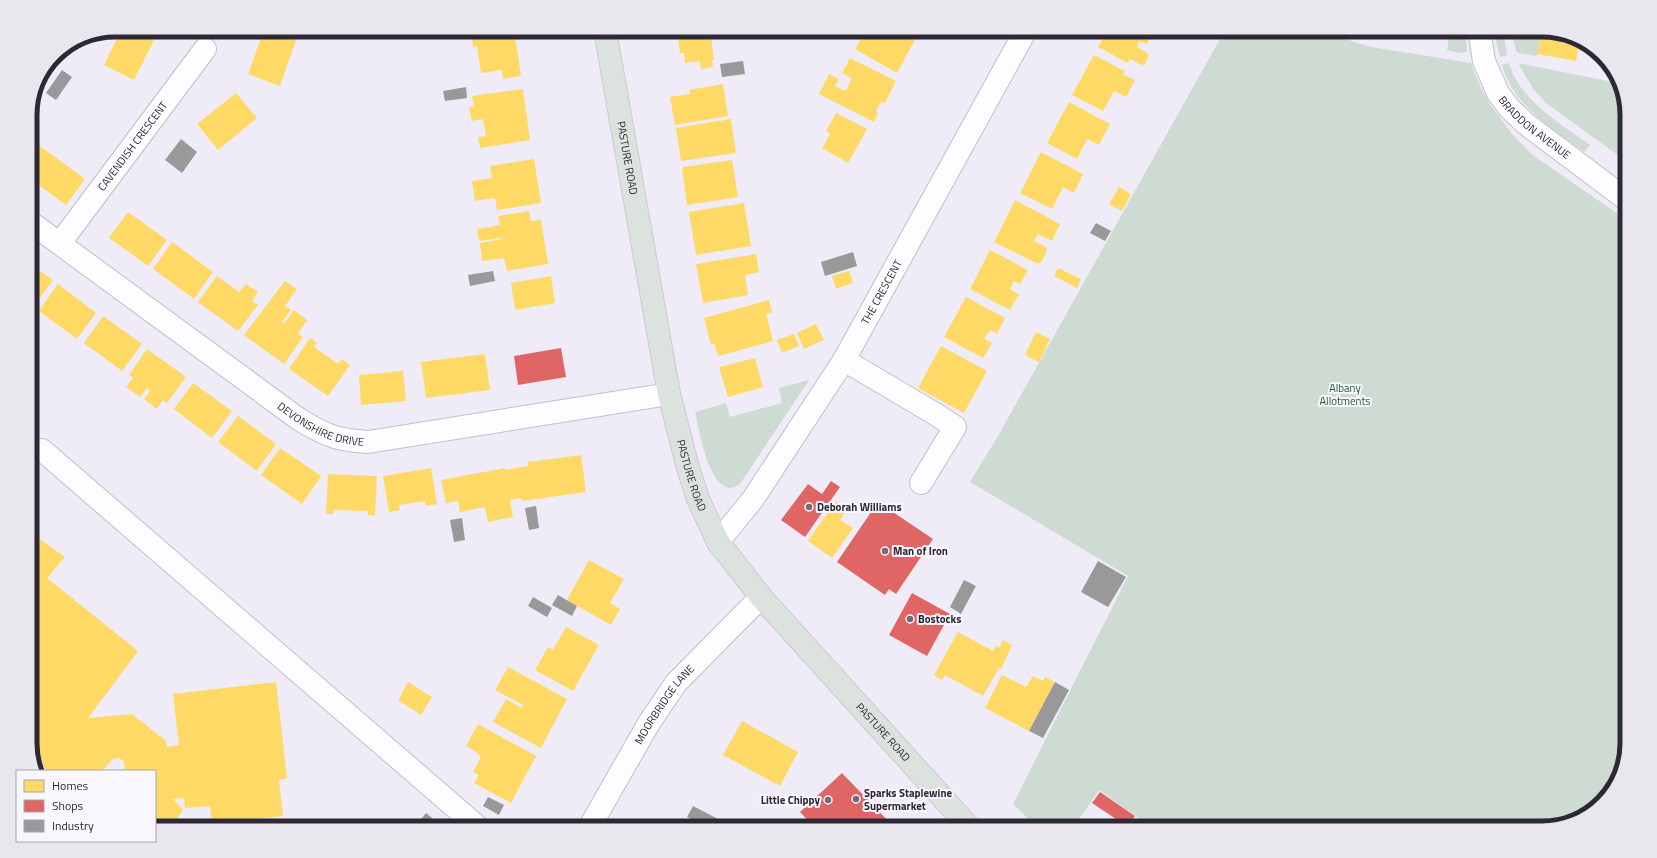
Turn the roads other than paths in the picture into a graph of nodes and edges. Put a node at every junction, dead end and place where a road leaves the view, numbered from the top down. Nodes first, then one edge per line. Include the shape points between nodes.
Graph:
1 (606, 37) edge
2 (1022, 37) edge
3 (1481, 37) edge
4 (205, 49) dead end
5 (1620, 195) edge
6 (37, 227) edge
7 (60, 243) junction
8 (844, 360) junction
9 (669, 394) junction
10 (42, 450) dead end
11 (921, 483) dead end
12 (718, 542) junction
13 (761, 596) junction
14 (472, 821) edge
15 (594, 821) edge
16 (964, 821) edge

1 - 9 main road, PASTURE ROAD
2 - 8 street, THE CRESCENT
3 - 5 street, BRADDON AVENUE via 1484,61 1498,93 1509,108 1526,124
4 - 7 street, CAVENDISH CRESCENT
6 - 7 street, DEVONSHIRE DRIVE
7 - 9 street, DEVONSHIRE DRIVE via 300,420 335,438 368,442
8 - 11 street via 955,427
8 - 12 street, THE CRESCENT via 753,499
9 - 12 main road, PASTURE ROAD via 696,493
10 - 14 street
12 - 13 main road, PASTURE ROAD
13 - 15 street, MOORBRIDGE LANE via 676,683 649,723
13 - 16 main road, PASTURE ROAD

